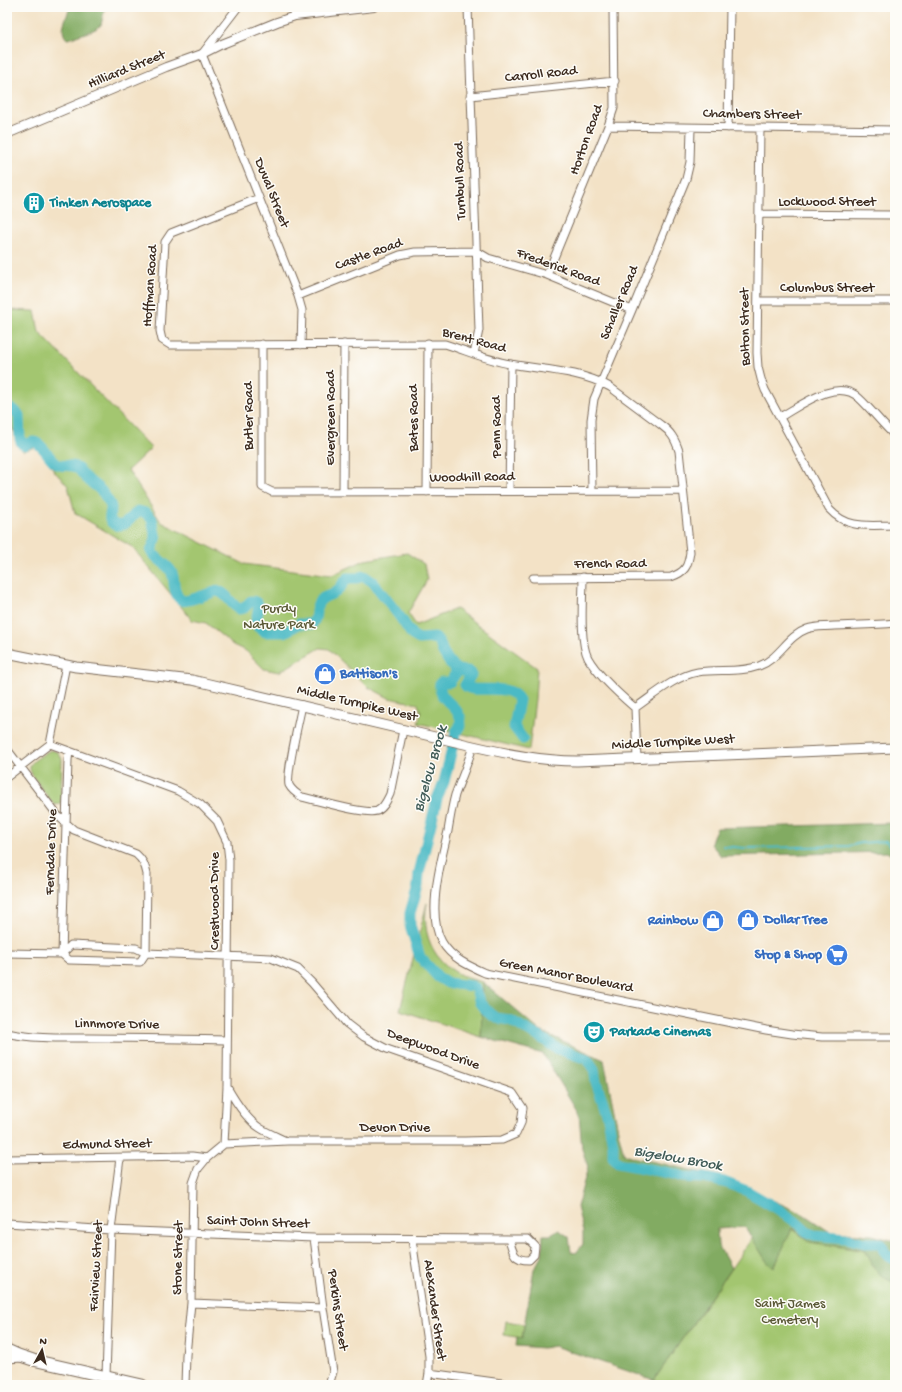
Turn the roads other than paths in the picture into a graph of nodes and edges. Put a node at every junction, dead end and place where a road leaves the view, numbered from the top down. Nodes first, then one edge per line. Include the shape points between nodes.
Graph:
1 (238, 7) edge
2 (374, 7) edge
3 (468, 7) edge
4 (613, 7) edge
5 (730, 7) edge
6 (202, 54) junction
7 (615, 81) junction
8 (470, 96) junction
9 (608, 126) junction
10 (691, 128) junction
11 (728, 128) junction
12 (760, 128) junction
13 (895, 130) edge
14 (7, 134) edge
15 (259, 198) junction
16 (759, 214) junction
17 (895, 215) edge
18 (476, 251) junction
19 (547, 275) junction
20 (298, 296) junction
21 (759, 301) junction
22 (895, 301) edge
23 (632, 310) junction
24 (162, 340) joint
25 (428, 343) junction
26 (262, 344) junction
27 (302, 344) junction
28 (344, 344) junction
29 (474, 354) junction
30 (511, 364) junction
31 (601, 382) junction
32 (780, 417) junction
33 (895, 436) edge
34 (262, 487) joint
35 (510, 490) junction
36 (592, 491) junction
37 (683, 491) junction
38 (343, 492) junction
39 (427, 492) junction
40 (895, 525) edge
41 (685, 569) joint
42 (583, 577) junction
43 (533, 578) dead end
44 (895, 623) edge
45 (7, 653) edge
46 (66, 665) junction
47 (302, 705) junction
48 (635, 708) junction
49 (403, 730) junction
50 (50, 744) junction
51 (473, 746) junction
52 (895, 748) edge
53 (7, 749) edge
54 (69, 751) junction
55 (637, 759) junction
56 (21, 766) junction
57 (7, 777) edge
58 (66, 824) junction
59 (146, 953) junction
60 (7, 954) edge
61 (62, 954) junction
62 (228, 956) junction
63 (7, 1033) edge
64 (895, 1037) edge
65 (226, 1040) junction
66 (227, 1087) junction
67 (502, 1140) joint
68 (288, 1141) junction
69 (224, 1144) junction
70 (120, 1158) junction
71 (207, 1158) junction
72 (7, 1159) edge
73 (7, 1223) edge
74 (111, 1230) junction
75 (193, 1234) junction
76 (314, 1238) junction
77 (412, 1239) junction
78 (509, 1239) dead end
79 (191, 1303) junction
80 (322, 1308) junction
81 (7, 1350) edge
82 (26, 1358) junction
83 (7, 1359) edge
84 (429, 1373) junction
85 (106, 1376) junction
86 (142, 1385) edge
87 (185, 1385) edge
88 (329, 1385) edge
89 (427, 1385) edge
90 (516, 1385) edge

1 - 6 street
2 - 6 street, Hilliard Street via 295,16
3 - 8 street, Turnbull Road
4 - 7 street, Horton Road
5 - 11 street
6 - 14 street, Hilliard Street
6 - 15 street, Duval Street
7 - 8 street, Carroll Road
7 - 9 street, Horton Road via 614,108
8 - 18 street, Turnbull Road
9 - 10 street, Chambers Street
9 - 19 street, Horton Road
10 - 11 street, Chambers Street
10 - 23 street, Schaller Road via 690,162 686,178
11 - 12 street, Chambers Street
12 - 13 street, Chambers Street
12 - 16 street, Bolton Street
15 - 20 street, Duval Street
15 - 24 street, Hoffman Road via 170,233 165,242 160,331
16 - 17 street, Lockwood Street
16 - 21 street, Bolton Street
18 - 19 street, Frederick Road via 488,258
18 - 20 street, Castle Road via 415,252 400,255
18 - 29 street, Turnbull Road via 479,330
19 - 23 street, Frederick Road
20 - 27 street, Duval Street via 302,310
21 - 22 street, Columbus Street
21 - 32 street, Bolton Street via 758,367 765,390
23 - 31 street, Schaller Road
24 - 26 street, Brent Road via 170,345
25 - 28 street, Brent Road
25 - 29 street, Brent Road via 445,344
25 - 39 street, Bates Road
26 - 27 street, Brent Road
26 - 34 street, Butler Road
27 - 28 street, Brent Road
28 - 38 street, Evergreen Road
29 - 30 street, Brent Road
30 - 31 street, Brent Road via 562,371
30 - 35 street, Penn Road
31 - 36 street, Schaller Road via 594,399 591,420
31 - 37 street, Brent Road via 662,425 672,435 679,451
32 - 33 street via 828,391 847,392 857,396
32 - 40 street, Bolton Street via 829,509 836,516 849,524
34 - 38 street, Woodhill Road via 272,492
35 - 36 street, Woodhill Road
35 - 39 street, Woodhill Road
36 - 37 street, Woodhill Road
37 - 41 street, Brent Road via 690,552
38 - 39 street, Woodhill Road
41 - 42 street, French Road via 671,576
42 - 43 street, French Road
42 - 48 street via 583,629 588,657 598,671
44 - 48 street via 807,629 796,635 772,659 760,666 743,670 698,672 670,684
45 - 46 main road, Middle Turnpike West
46 - 47 main road, Middle Turnpike West via 192,680
46 - 50 street
47 - 49 main road, Middle Turnpike West
47 - 49 street via 289,773 289,784 294,792 302,797 366,812 377,811 386,804 390,794
48 - 55 street
49 - 51 main road, Middle Turnpike West
50 - 54 street, Crestwood Drive
50 - 56 street
51 - 55 main road, Middle Turnpike West via 516,756 558,761
51 - 64 street, Green Manor Boulevard via 455,796 438,876 435,911 436,928 442,942 455,957 468,966 486,974 766,1030 822,1037
52 - 55 main road, Middle Turnpike West
53 - 56 street
54 - 58 street, Ferndale Drive
54 - 62 street, Crestwood Drive via 178,791 200,804 217,821 227,842 229,860
56 - 57 street
56 - 58 street
58 - 59 street via 74,830 136,854 142,859 147,874
58 - 61 street, Ferndale Drive
59 - 61 street, Deepwood Drive via 136,948 71,945
59 - 61 street, Deepwood Drive via 140,962 69,960
59 - 62 street, Deepwood Drive
60 - 61 street, Deepwood Drive
62 - 65 street, Crestwood Drive
62 - 67 street, Deepwood Drive via 271,958 298,969 347,1024 364,1037 387,1049 513,1093 523,1108 522,1123 516,1134
63 - 65 street, Linnmore Drive via 64,1037
65 - 66 street, Crestwood Drive
66 - 68 street, Devon Drive via 245,1113 260,1128
66 - 69 street, Crestwood Drive
67 - 68 street, Devon Drive
68 - 69 street, Devon Drive
69 - 71 street, Stone Street
70 - 71 street, Edmund Street
70 - 72 street, Edmund Street
70 - 74 street, Fairview Street
71 - 75 street, Stone Street via 198,1169 194,1183
73 - 74 street, Saint John Street
74 - 75 street, Saint John Street
74 - 85 street, Fairview Street
75 - 76 street, Saint John Street
75 - 79 street, Stone Street
76 - 77 street, Saint John Street
76 - 80 street, Perkins Street
77 - 78 street, Saint John Street
77 - 84 street, Alexander Street via 429,1356
79 - 80 street
79 - 87 street, Stone Street
80 - 88 street, Perkins Street via 333,1372
81 - 82 main road
82 - 83 street
82 - 85 main road
84 - 89 street, Alexander Street
84 - 90 street
85 - 86 main road

